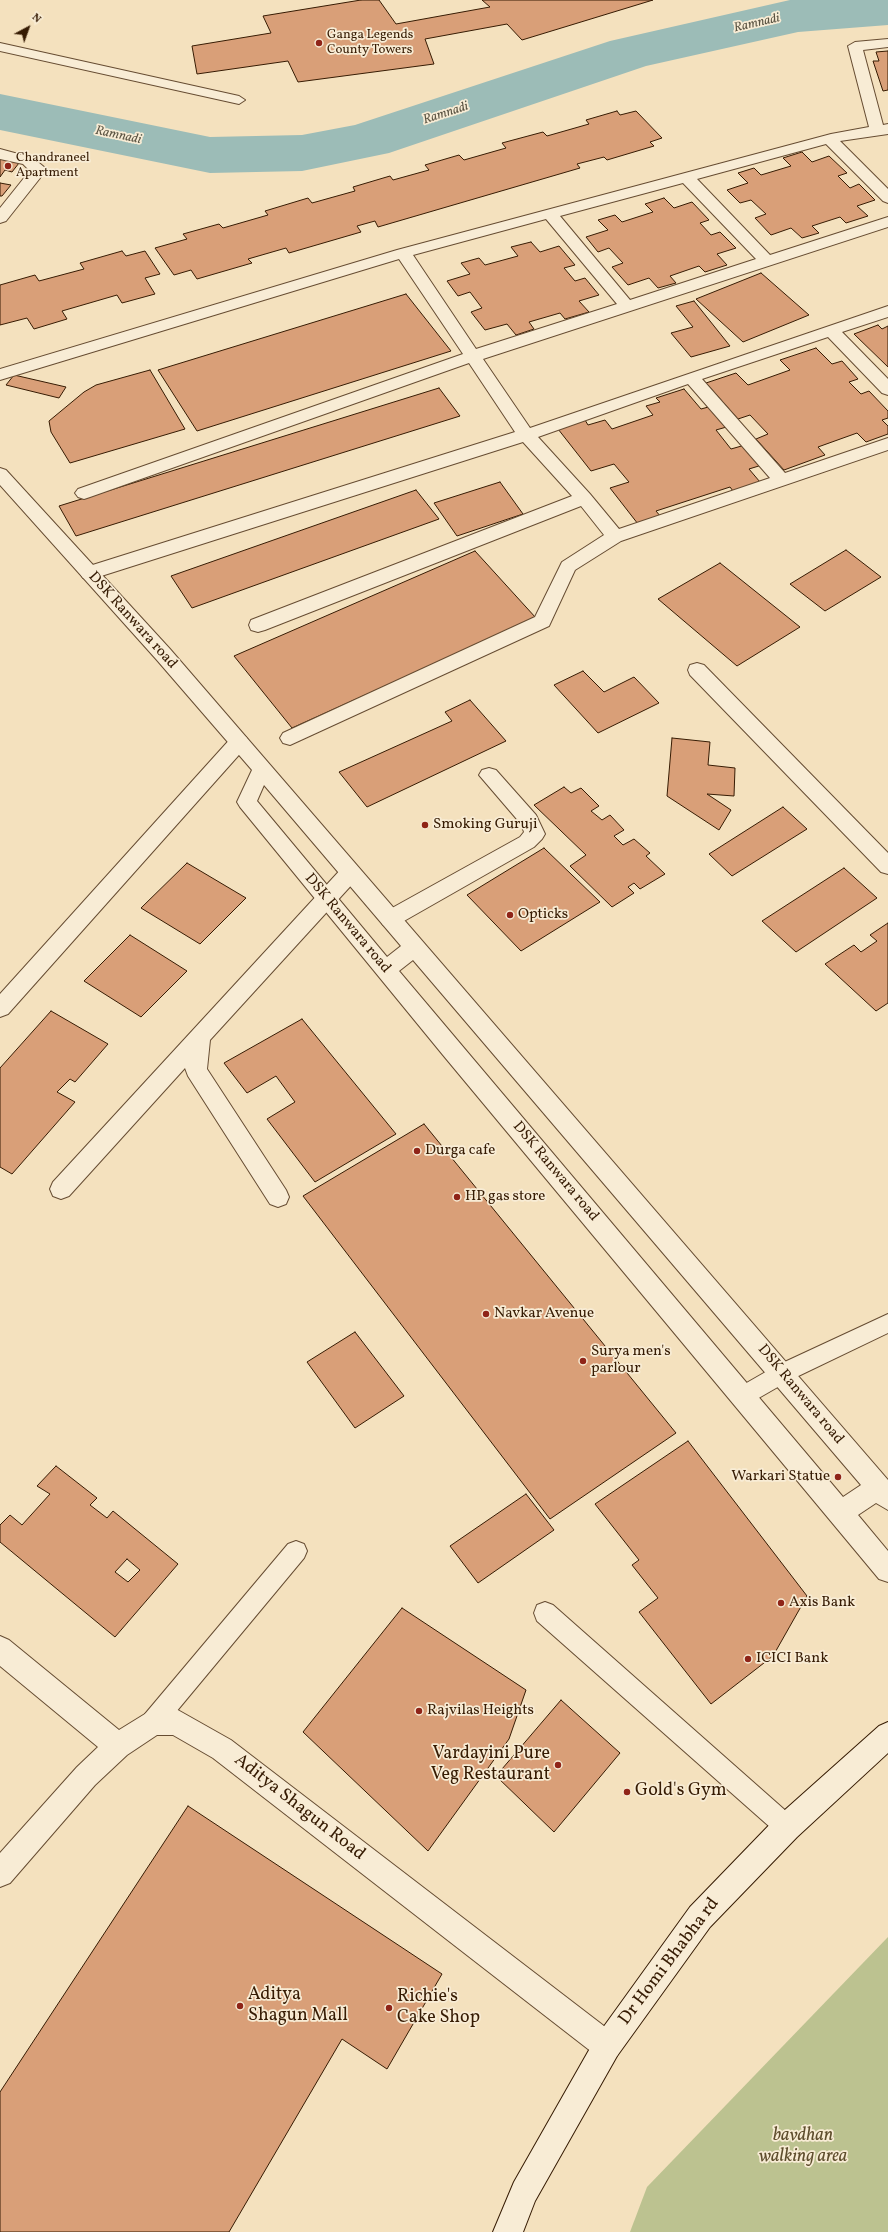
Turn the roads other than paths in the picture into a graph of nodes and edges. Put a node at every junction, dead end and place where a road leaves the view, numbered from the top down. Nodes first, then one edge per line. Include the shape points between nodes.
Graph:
1 (888, 43) edge
2 (0, 47) edge
3 (239, 100) dead end
4 (883, 130) edge
5 (829, 139) junction
6 (0, 154) edge
7 (686, 177) junction
8 (888, 198) edge
9 (550, 214) junction
10 (0, 218) edge
11 (888, 222) edge
12 (403, 253) junction
13 (768, 261) junction
14 (627, 306) junction
15 (888, 311) edge
16 (831, 330) junction
17 (473, 356) junction
18 (0, 375) edge
19 (691, 376) junction
20 (888, 389) edge
21 (526, 435) junction
22 (888, 444) edge
23 (0, 474) edge
24 (782, 481) junction
25 (84, 494) dead end
26 (584, 498) junction
27 (615, 537) junction
28 (89, 573) junction
29 (258, 625) dead end
30 (698, 670) dead end
31 (290, 738) dead end
32 (239, 742) junction
33 (262, 769) junction
34 (489, 776) dead end
35 (888, 866) edge
36 (350, 872) junction
37 (326, 898) junction
38 (390, 919) junction
39 (414, 948) junction
40 (386, 970) junction
41 (0, 1008) edge
42 (200, 1037) junction
43 (61, 1189) dead end
44 (278, 1197) dead end
45 (888, 1323) edge
46 (783, 1374) junction
47 (743, 1396) junction
48 (883, 1493) edge
49 (842, 1512) junction
50 (296, 1551) dead end
51 (888, 1570) edge
52 (545, 1613) dead end
53 (0, 1649) edge
54 (153, 1722) junction
55 (888, 1735) edge
56 (118, 1746) junction
57 (787, 1827) junction
58 (0, 1873) edge
59 (607, 2046) junction
60 (508, 2232) edge

1 - 4 street via 856,46
2 - 3 lane
4 - 5 street
5 - 7 street
5 - 8 street
6 - 10 street via 28,161 36,167 36,173
7 - 9 street
7 - 13 street
9 - 12 street
9 - 14 street
11 - 13 street
12 - 17 street
12 - 18 street
13 - 14 street
14 - 17 street
15 - 16 street
16 - 19 street
16 - 20 street
17 - 21 street
17 - 25 street
19 - 21 street
19 - 24 street
21 - 26 street
21 - 28 street
22 - 24 street
23 - 28 street, DSK Ranwara road
24 - 27 street
26 - 27 street
26 - 29 street
27 - 31 street via 568,566 542,621
28 - 32 street, DSK Ranwara road
30 - 35 street
32 - 33 street, DSK Ranwara road
32 - 41 street
33 - 36 street, DSK Ranwara road
33 - 37 street, DSK Ranwara road via 247,802
34 - 38 street via 529,820 536,834 527,842
36 - 37 street
36 - 38 street, DSK Ranwara road
37 - 40 street, DSK Ranwara road
37 - 42 street
38 - 39 street, DSK Ranwara road
39 - 40 street
39 - 46 street, DSK Ranwara road
40 - 47 street, DSK Ranwara road
42 - 43 street
42 - 44 street via 196,1070
45 - 46 lane
46 - 47 lane
46 - 48 street, DSK Ranwara road
47 - 49 street, DSK Ranwara road
48 - 49 street
49 - 51 street, DSK Ranwara road
50 - 54 lane
52 - 57 lane
53 - 56 street
54 - 56 street
54 - 59 street, Aditya Shagun Road via 176,1722 222,1749
55 - 57 street, Dr Homi Bhabha rd
56 - 58 street via 86,1776
57 - 59 street, Dr Homi Bhabha rd via 700,1917
59 - 60 street, Dr Homi Bhabha rd via 524,2192

